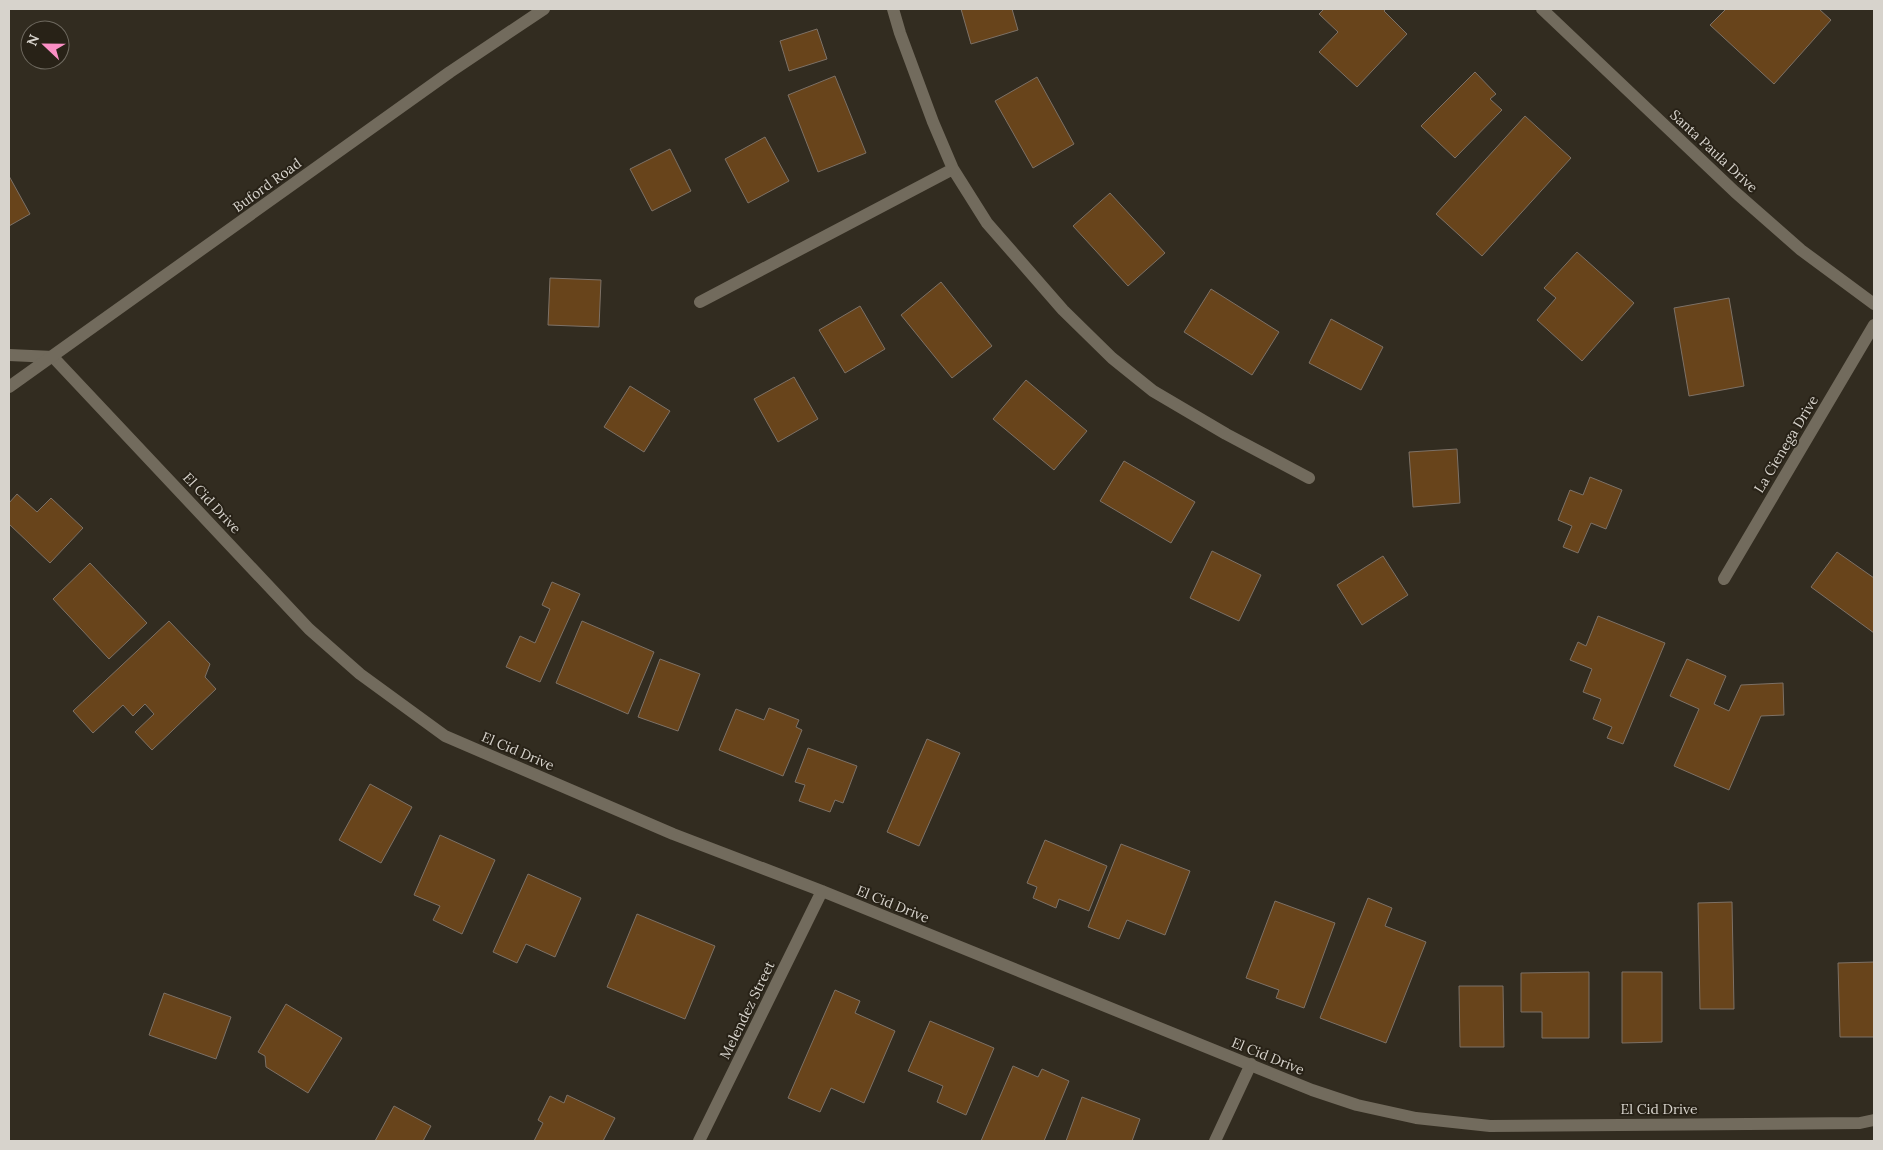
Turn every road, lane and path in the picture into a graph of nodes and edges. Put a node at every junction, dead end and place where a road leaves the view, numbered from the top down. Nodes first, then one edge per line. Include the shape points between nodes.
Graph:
1 (544, 9) edge
2 (893, 9) edge
3 (1542, 9) edge
4 (953, 169) junction
5 (700, 302) dead end
6 (1874, 304) edge
7 (1874, 325) edge
8 (9, 355) edge
9 (53, 357) junction
10 (9, 388) edge
11 (1309, 478) dead end
12 (1724, 579) dead end
13 (822, 891) junction
14 (1251, 1064) junction
15 (1874, 1120) edge
16 (699, 1141) edge
17 (1215, 1141) edge

1 - 9 street, Buford Road via 442,78
2 - 4 street
3 - 6 street, Santa Paula Drive via 1735,192 1801,250
4 - 5 street
4 - 11 street via 987,223 1063,310 1112,358 1153,391
7 - 12 street, La Cienega Drive
8 - 9 street
9 - 10 street, Buford Road
9 - 13 street, El Cid Drive via 310,628 360,674 445,736 673,834
13 - 14 street, El Cid Drive
13 - 16 street, Melendez Street
14 - 15 street, El Cid Drive via 1357,1105 1416,1118 1490,1126 1860,1123
14 - 17 street

